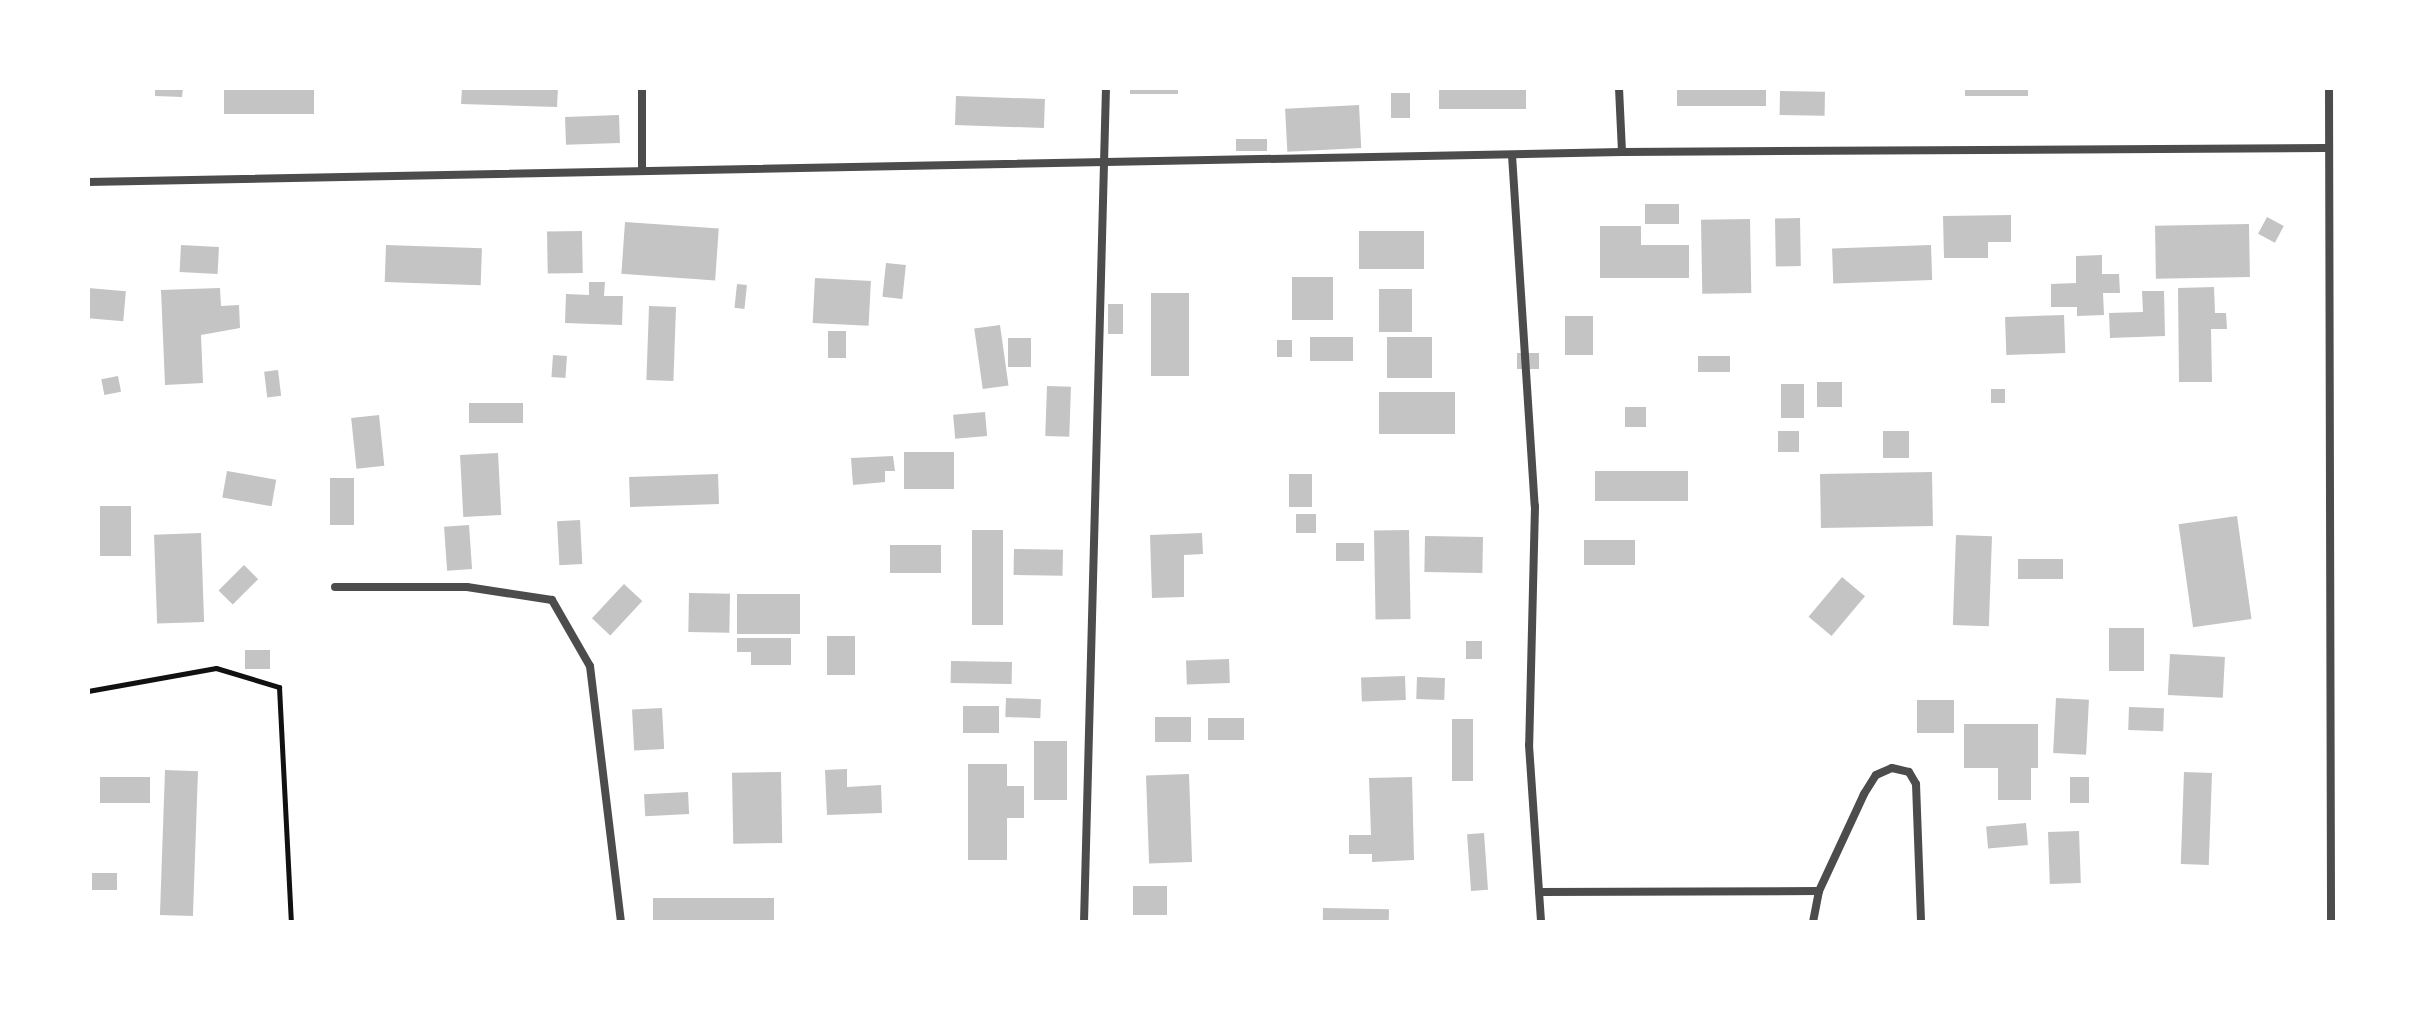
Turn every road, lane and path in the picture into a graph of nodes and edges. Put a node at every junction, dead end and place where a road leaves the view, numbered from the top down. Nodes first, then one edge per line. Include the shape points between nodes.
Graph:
1 (642, 88) edge
2 (1106, 88) edge
3 (1619, 88) edge
4 (2329, 88) edge
5 (2325, 148) junction
6 (1622, 152) junction
7 (1512, 155) junction
8 (1106, 165) junction
9 (642, 171) junction
10 (88, 182) edge
11 (335, 587) dead end
12 (88, 691) edge
13 (1819, 891) junction
14 (1539, 892) junction
15 (291, 922) edge
16 (621, 922) edge
17 (1084, 922) edge
18 (1541, 922) edge
19 (1813, 922) edge
20 (1921, 922) edge
21 (2331, 922) edge

1 - 9 street
2 - 8 street
3 - 6 street
4 - 5 street
5 - 6 street
5 - 21 street
6 - 7 street
7 - 8 street
7 - 14 street via 1535,506 1529,745
8 - 9 street
8 - 17 street
9 - 10 street
11 - 16 street via 467,587 552,600 590,666
12 - 15 path via 216,668 279,687
13 - 14 street
13 - 19 street
13 - 20 street via 1876,775 1892,768 1909,772 1919,809
14 - 18 street

